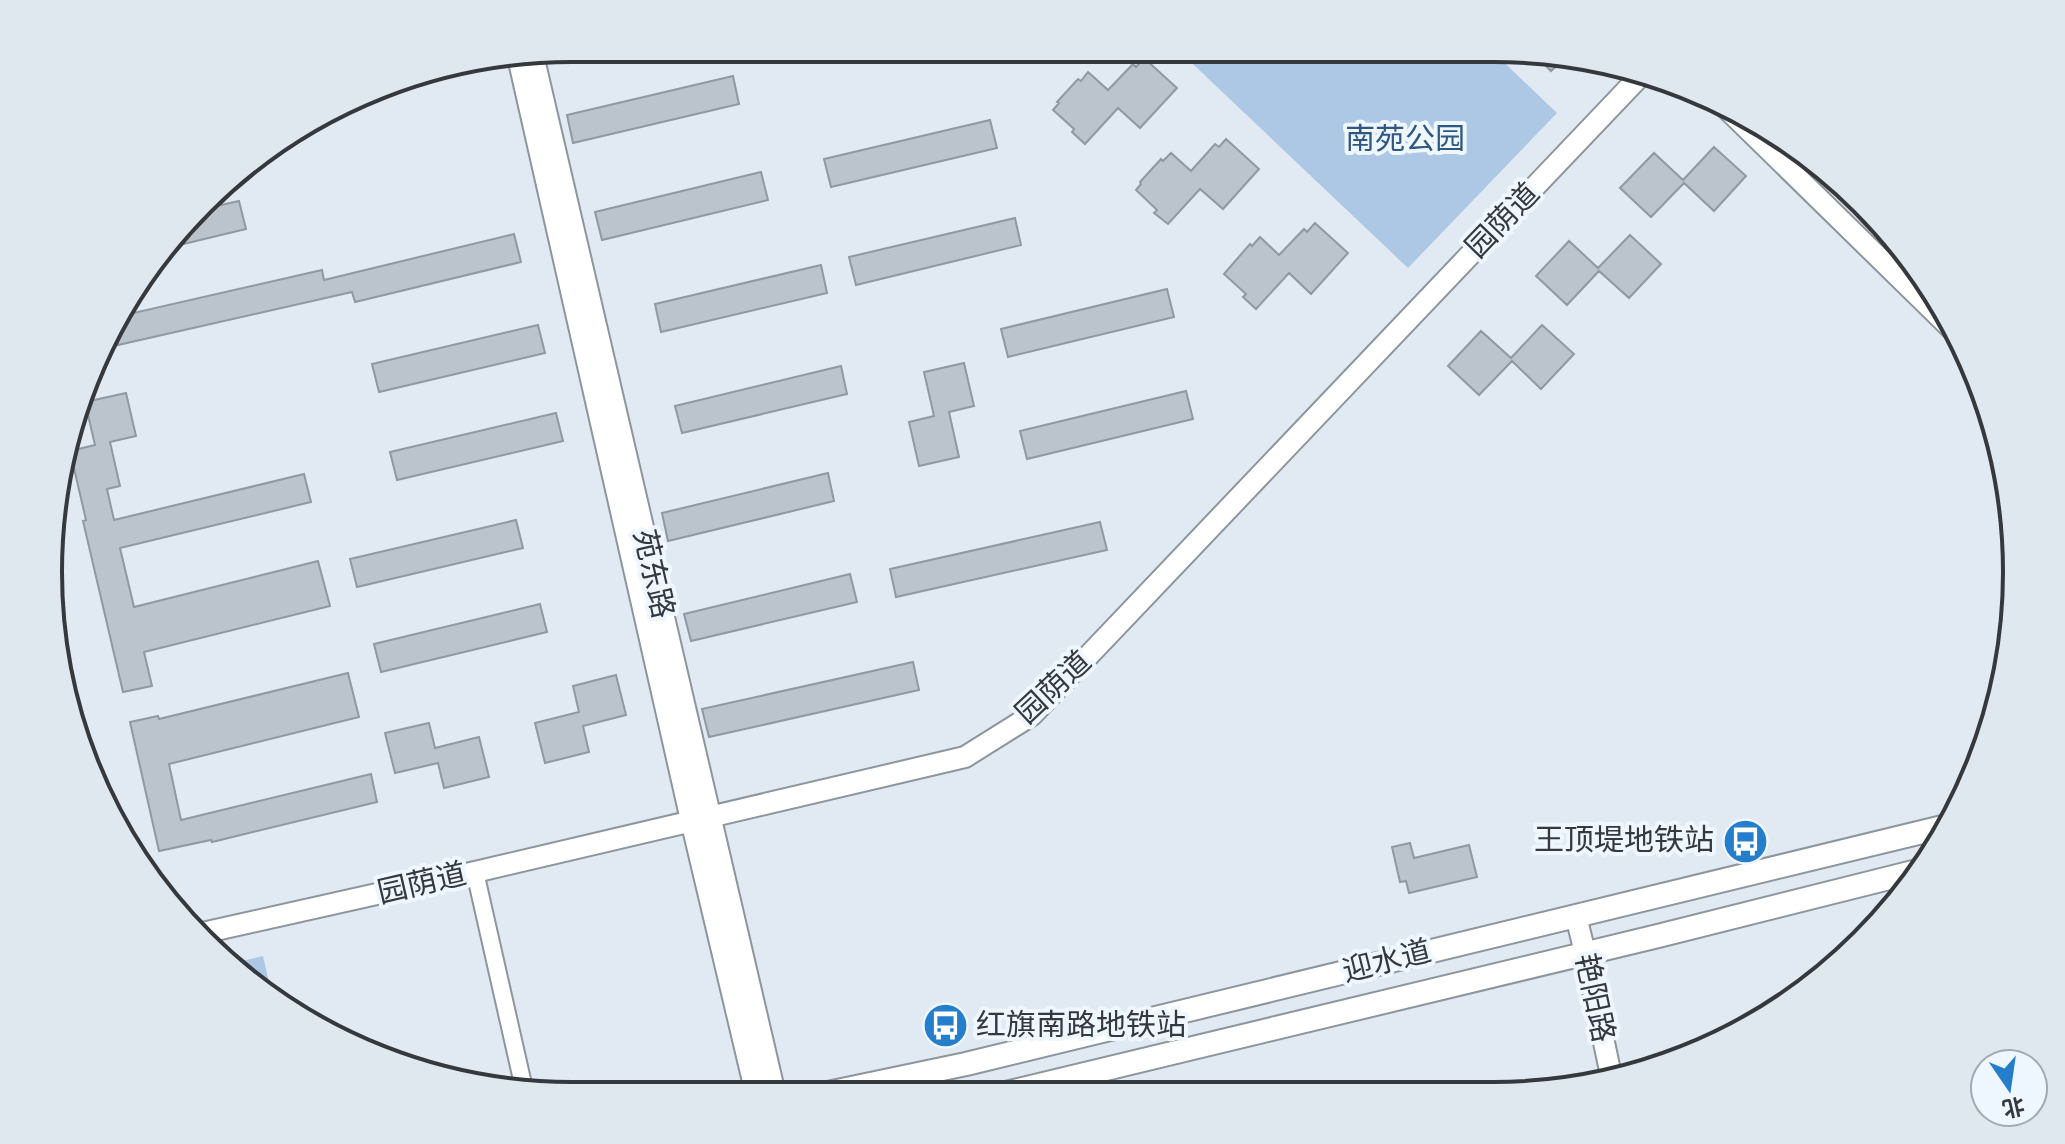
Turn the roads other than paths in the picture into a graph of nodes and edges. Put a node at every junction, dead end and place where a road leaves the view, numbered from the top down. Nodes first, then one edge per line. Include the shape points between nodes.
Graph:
1 (535, 63) edge
2 (520, 65) edge
3 (1635, 82) edge
4 (1750, 131) edge
5 (1795, 162) edge
6 (1900, 264) edge
7 (1927, 305) edge
8 (700, 818) junction
9 (1934, 829) edge
10 (475, 872) junction
11 (1903, 874) edge
12 (1576, 916) junction
13 (210, 931) edge
14 (1585, 953) junction
15 (1610, 1068) edge
16 (522, 1079) edge
17 (754, 1082) edge
18 (772, 1082) edge
19 (880, 1082) edge
20 (1051, 1082) edge

1 - 8 street, 苑东路
2 - 8 street, 苑东路
3 - 8 street, 园荫道 via 1032,715 965,757
4 - 7 street
5 - 6 street
8 - 10 street, 园荫道
8 - 17 street, 苑东路
8 - 18 street, 苑东路
9 - 12 main road, 迎水道
10 - 13 street, 园荫道
10 - 16 street
11 - 14 main road, 迎水道
12 - 14 street, 艳阳路
12 - 19 main road, 迎水道
14 - 15 street, 艳阳路
14 - 20 main road, 迎水道

